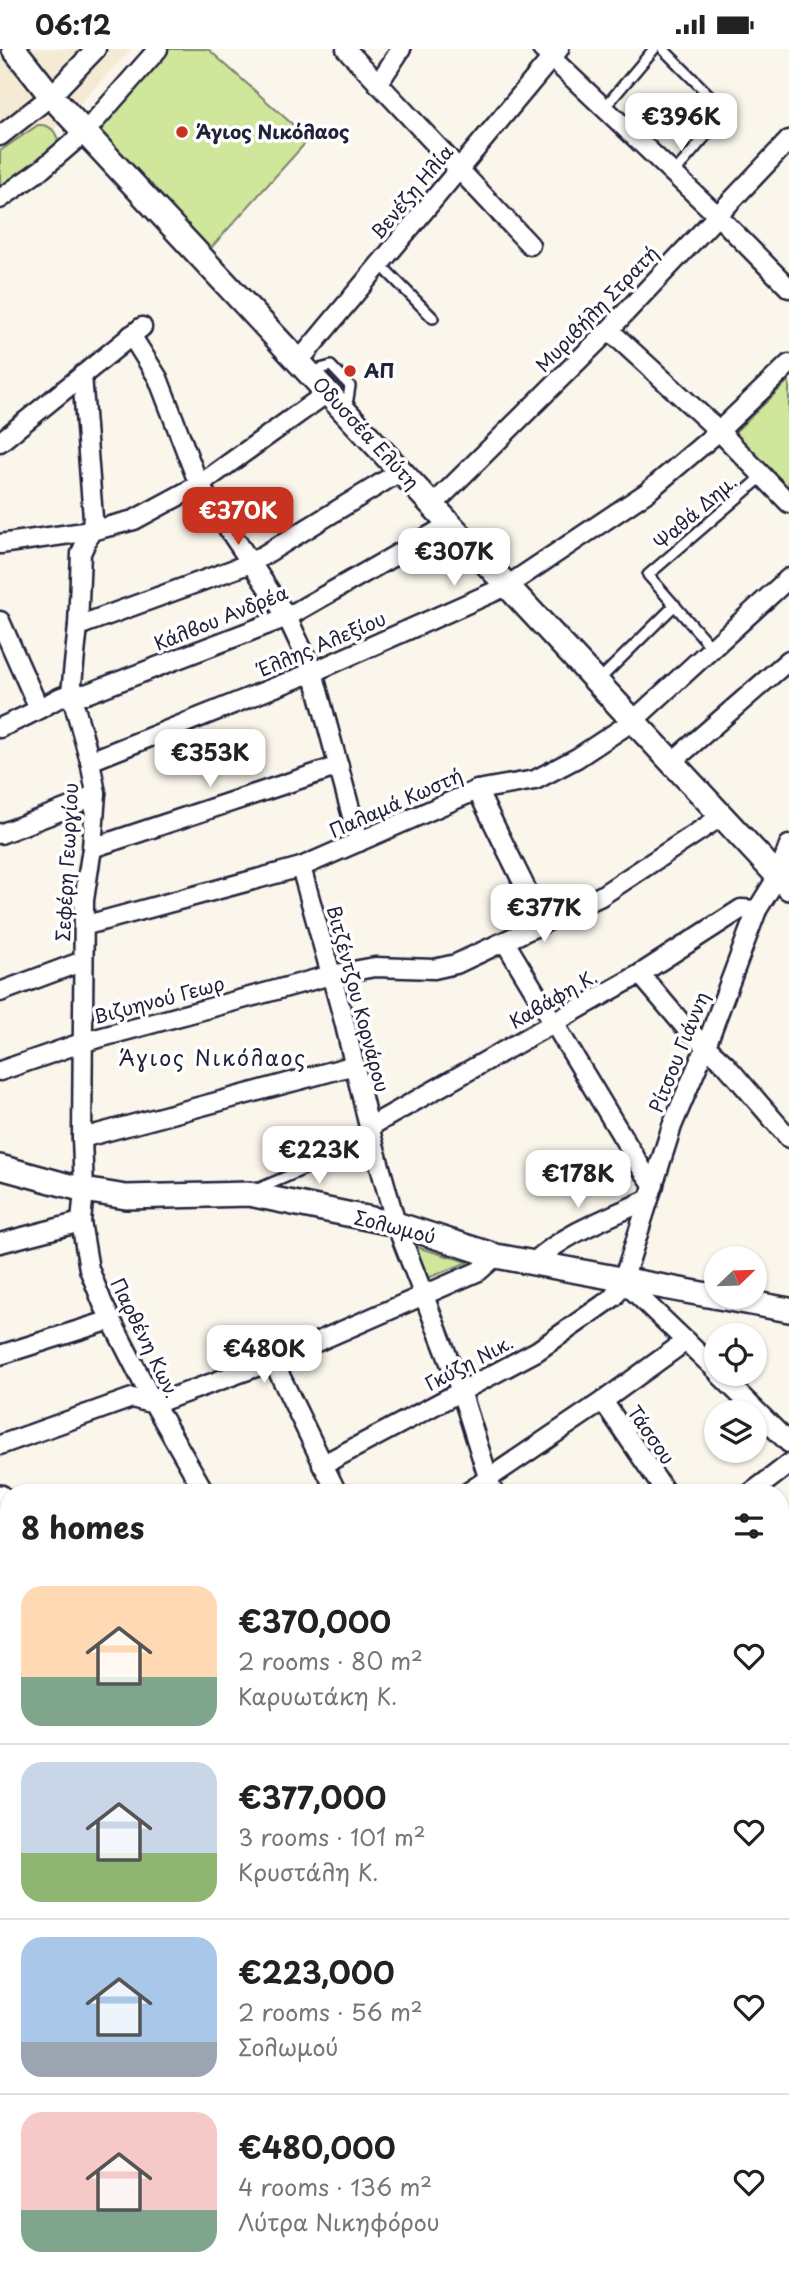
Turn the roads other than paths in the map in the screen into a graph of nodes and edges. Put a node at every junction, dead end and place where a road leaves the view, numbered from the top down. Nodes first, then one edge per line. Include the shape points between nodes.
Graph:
1 (14, 49) edge
2 (96, 49) edge
3 (158, 49) edge
4 (345, 49) edge
5 (401, 49) edge
6 (654, 49) edge
7 (663, 49) edge
8 (550, 52) edge
9 (378, 84) junction
10 (51, 96) junction
11 (604, 107) junction
12 (86, 131) junction
13 (0, 136) edge
14 (789, 140) edge
15 (459, 168) junction
16 (674, 173) junction
17 (0, 199) edge
18 (717, 215) junction
19 (530, 245) dead end
20 (380, 264) junction
21 (789, 288) edge
22 (433, 318) dead end
23 (609, 330) junction
24 (789, 365) edge
25 (309, 368) junction
26 (82, 375) junction
27 (340, 402) junction
28 (719, 431) junction
29 (0, 442) edge
30 (401, 471) junction
31 (764, 476) junction
32 (199, 485) junction
33 (789, 503) edge
34 (432, 505) junction
35 (450, 524) junction
36 (91, 531) junction
37 (0, 544) edge
38 (251, 563) junction
39 (789, 578) edge
40 (508, 586) junction
41 (675, 605) junction
42 (288, 617) junction
43 (0, 621) edge
44 (78, 626) junction
45 (712, 648) junction
46 (789, 660) edge
47 (313, 672) junction
48 (597, 682) junction
49 (71, 692) junction
50 (40, 709) junction
51 (633, 721) junction
52 (0, 728) edge
53 (90, 761) junction
54 (672, 762) junction
55 (339, 767) junction
56 (477, 790) junction
57 (96, 793) junction
58 (722, 816) junction
59 (0, 834) edge
60 (359, 842) junction
61 (789, 845) edge
62 (92, 848) junction
63 (301, 867) junction
64 (783, 882) edge
65 (757, 911) junction
66 (543, 923) junction
67 (83, 926) junction
68 (505, 942) junction
69 (83, 961) junction
70 (640, 974) junction
71 (331, 975) junction
72 (0, 992) edge
73 (552, 1023) junction
74 (84, 1042) junction
75 (706, 1047) junction
76 (355, 1065) junction
77 (0, 1071) edge
78 (371, 1134) junction
79 (82, 1137) junction
80 (789, 1138) edge
81 (0, 1167) edge
82 (84, 1190) junction
83 (652, 1192) junction
84 (248, 1194) junction
85 (81, 1222) junction
86 (396, 1224) junction
87 (0, 1243) edge
88 (496, 1256) junction
89 (534, 1262) junction
90 (623, 1281) junction
91 (423, 1295) junction
92 (789, 1310) edge
93 (111, 1320) junction
94 (686, 1341) junction
95 (0, 1355) edge
96 (704, 1359) edge
97 (273, 1361) junction
98 (731, 1386) edge
99 (461, 1391) junction
100 (603, 1401) junction
101 (154, 1404) junction
102 (789, 1443) edge
103 (0, 1445) edge
104 (789, 1464) edge
105 (322, 1465) junction
106 (200, 1484) edge
107 (332, 1484) edge
108 (490, 1484) edge
109 (494, 1484) edge
110 (660, 1484) edge
111 (763, 1484) edge

1 - 10 street, Οδυσσέα Ελύτη
2 - 10 street
3 - 12 street
4 - 9 street
5 - 9 street
6 - 11 lane
7 - 16 lane via 726,112
8 - 11 street
8 - 15 street, Βενέζη Ηλία
9 - 15 street
10 - 12 street, Οδυσσέα Ελύτη
10 - 13 street
11 - 16 street
12 - 17 street
12 - 25 street, Οδυσσέα Ελύτη
14 - 18 street, Μυριβήλη Στρατή
15 - 19 street
15 - 20 street, Βενέζη Ηλία
16 - 18 street
18 - 21 street
18 - 23 street, Μυριβήλη Στρατή
20 - 22 lane
20 - 25 street, Βενέζη Ηλία
23 - 28 street
23 - 34 street, Μυριβήλη Στρατή
24 - 28 street, Έλλης Αλεξίου
25 - 27 street, Οδυσσέα Ελύτη
26 - 29 street
26 - 32 street via 136,331
26 - 36 street, Σεφέρη Γεωργίου
27 - 30 street, Οδυσσέα Ελύτη
27 - 32 street
28 - 31 street
28 - 40 street, Έλλης Αλεξίου via 646,493
30 - 34 street, Οδυσσέα Ελύτη
30 - 38 street
31 - 33 street
31 - 41 lane, Ψαθά Δημ. via 649,575
32 - 36 street via 134,520
32 - 38 street
34 - 35 street, Οδυσσέα Ελύτη
35 - 40 street, Οδυσσέα Ελύτη
35 - 42 street, Κάλβου Ανδρέα
36 - 37 street
36 - 44 street, Σεφέρη Γεωργίου via 81,553
38 - 42 street
38 - 44 street
39 - 45 street, Παλαμά Κωστή
40 - 47 street, Έλλης Αλεξίου
40 - 48 street, Οδυσσέα Ελύτη
41 - 45 lane, Ψαθά Δημ.
41 - 48 lane
42 - 47 street
42 - 49 street, Κάλβου Ανδρέα via 86,694
43 - 50 street
44 - 49 street, Σεφέρη Γεωργίου
45 - 51 street, Παλαμά Κωστή
46 - 54 street
47 - 53 street, Έλλης Αλεξίου
47 - 55 street
48 - 51 street, Οδυσσέα Ελύτη
49 - 50 street, Κάλβου Ανδρέα
49 - 53 street, Σεφέρη Γεωργίου
50 - 52 street, Κάλβου Ανδρέα
51 - 54 street, Οδυσσέα Ελύτη
51 - 56 street, Παλαμά Κωστή via 535,780
53 - 57 street, Σεφέρη Γεωργίου
54 - 58 street, Οδυσσέα Ελύτη
55 - 60 street
55 - 62 street
56 - 60 street, Παλαμά Κωστή
56 - 66 street
57 - 59 street
57 - 62 street, Σεφέρη Γεωργίου
58 - 64 street, Οδυσσέα Ελύτη
58 - 66 street, Βιζυηνού Γεωρ via 601,896
60 - 63 street, Παλαμά Κωστή
61 - 64 street, Ρίτσου Γιάννη
62 - 67 street, Σεφέρη Γεωργίου
63 - 67 street, Παλαμά Κωστή
63 - 71 street, Βιτζέντζου Κορνάρου
64 - 65 street, Ρίτσου Γιάννη
65 - 70 street, Καβάφη Κ. via 741,909
65 - 75 street, Ρίτσου Γιάννη
66 - 68 street, Βιζυηνού Γεωρ
67 - 69 street, Σεφέρη Γεωργίου
68 - 71 street, Βιζυηνού Γεωρ via 433,969 375,967
68 - 73 street
69 - 72 street
69 - 74 street, Σεφέρη Γεωργίου
70 - 73 street, Καβάφη Κ.
70 - 75 street
71 - 74 street, Βιζυηνού Γεωρ
71 - 76 street, Βιτζέντζου Κορνάρου
73 - 78 street, Καβάφη Κ.
73 - 83 street via 642,1168
74 - 77 street, Βιζυηνού Γεωρ
74 - 79 street, Σεφέρη Γεωργίου
75 - 80 street
75 - 83 street, Ρίτσου Γιάννη via 671,1126
76 - 78 street, Βιτζέντζου Κορνάρου
76 - 79 street
78 - 84 lane
78 - 86 street, Βιτζέντζου Κορνάρου
79 - 82 street, Σεφέρη Γεωργίου
81 - 82 street, Σολωμού
82 - 84 street, Σολωμού via 126,1197
82 - 85 street, Παρθένη Κων.
83 - 89 street via 551,1245
83 - 90 street, Ρίτσου Γιάννη
84 - 86 street, Σολωμού
85 - 87 street
85 - 93 street, Παρθένη Κων. via 89,1269
86 - 88 street, Σολωμού
86 - 91 street, Βιτζέντζου Κορνάρου
88 - 89 street, Σολωμού
88 - 91 street via 479,1271
89 - 90 street, Σολωμού
90 - 92 street, Σολωμού
90 - 94 street
90 - 99 street, Γκύζη Νικ. via 614,1297 537,1350
91 - 97 street
91 - 99 street, Βιτζέντζου Κορνάρου
93 - 95 street
93 - 101 street, Παρθένη Κων.
94 - 96 street
94 - 100 street
97 - 101 street
97 - 105 street
98 - 102 street
99 - 105 street, Γκύζη Νικ.
99 - 108 street, Βιτζέντζου Κορνάρου
100 - 109 street
100 - 110 street, Τάσσου
101 - 103 street via 131,1398
101 - 106 street, Παρθένη Κων.
104 - 111 street
105 - 107 street

